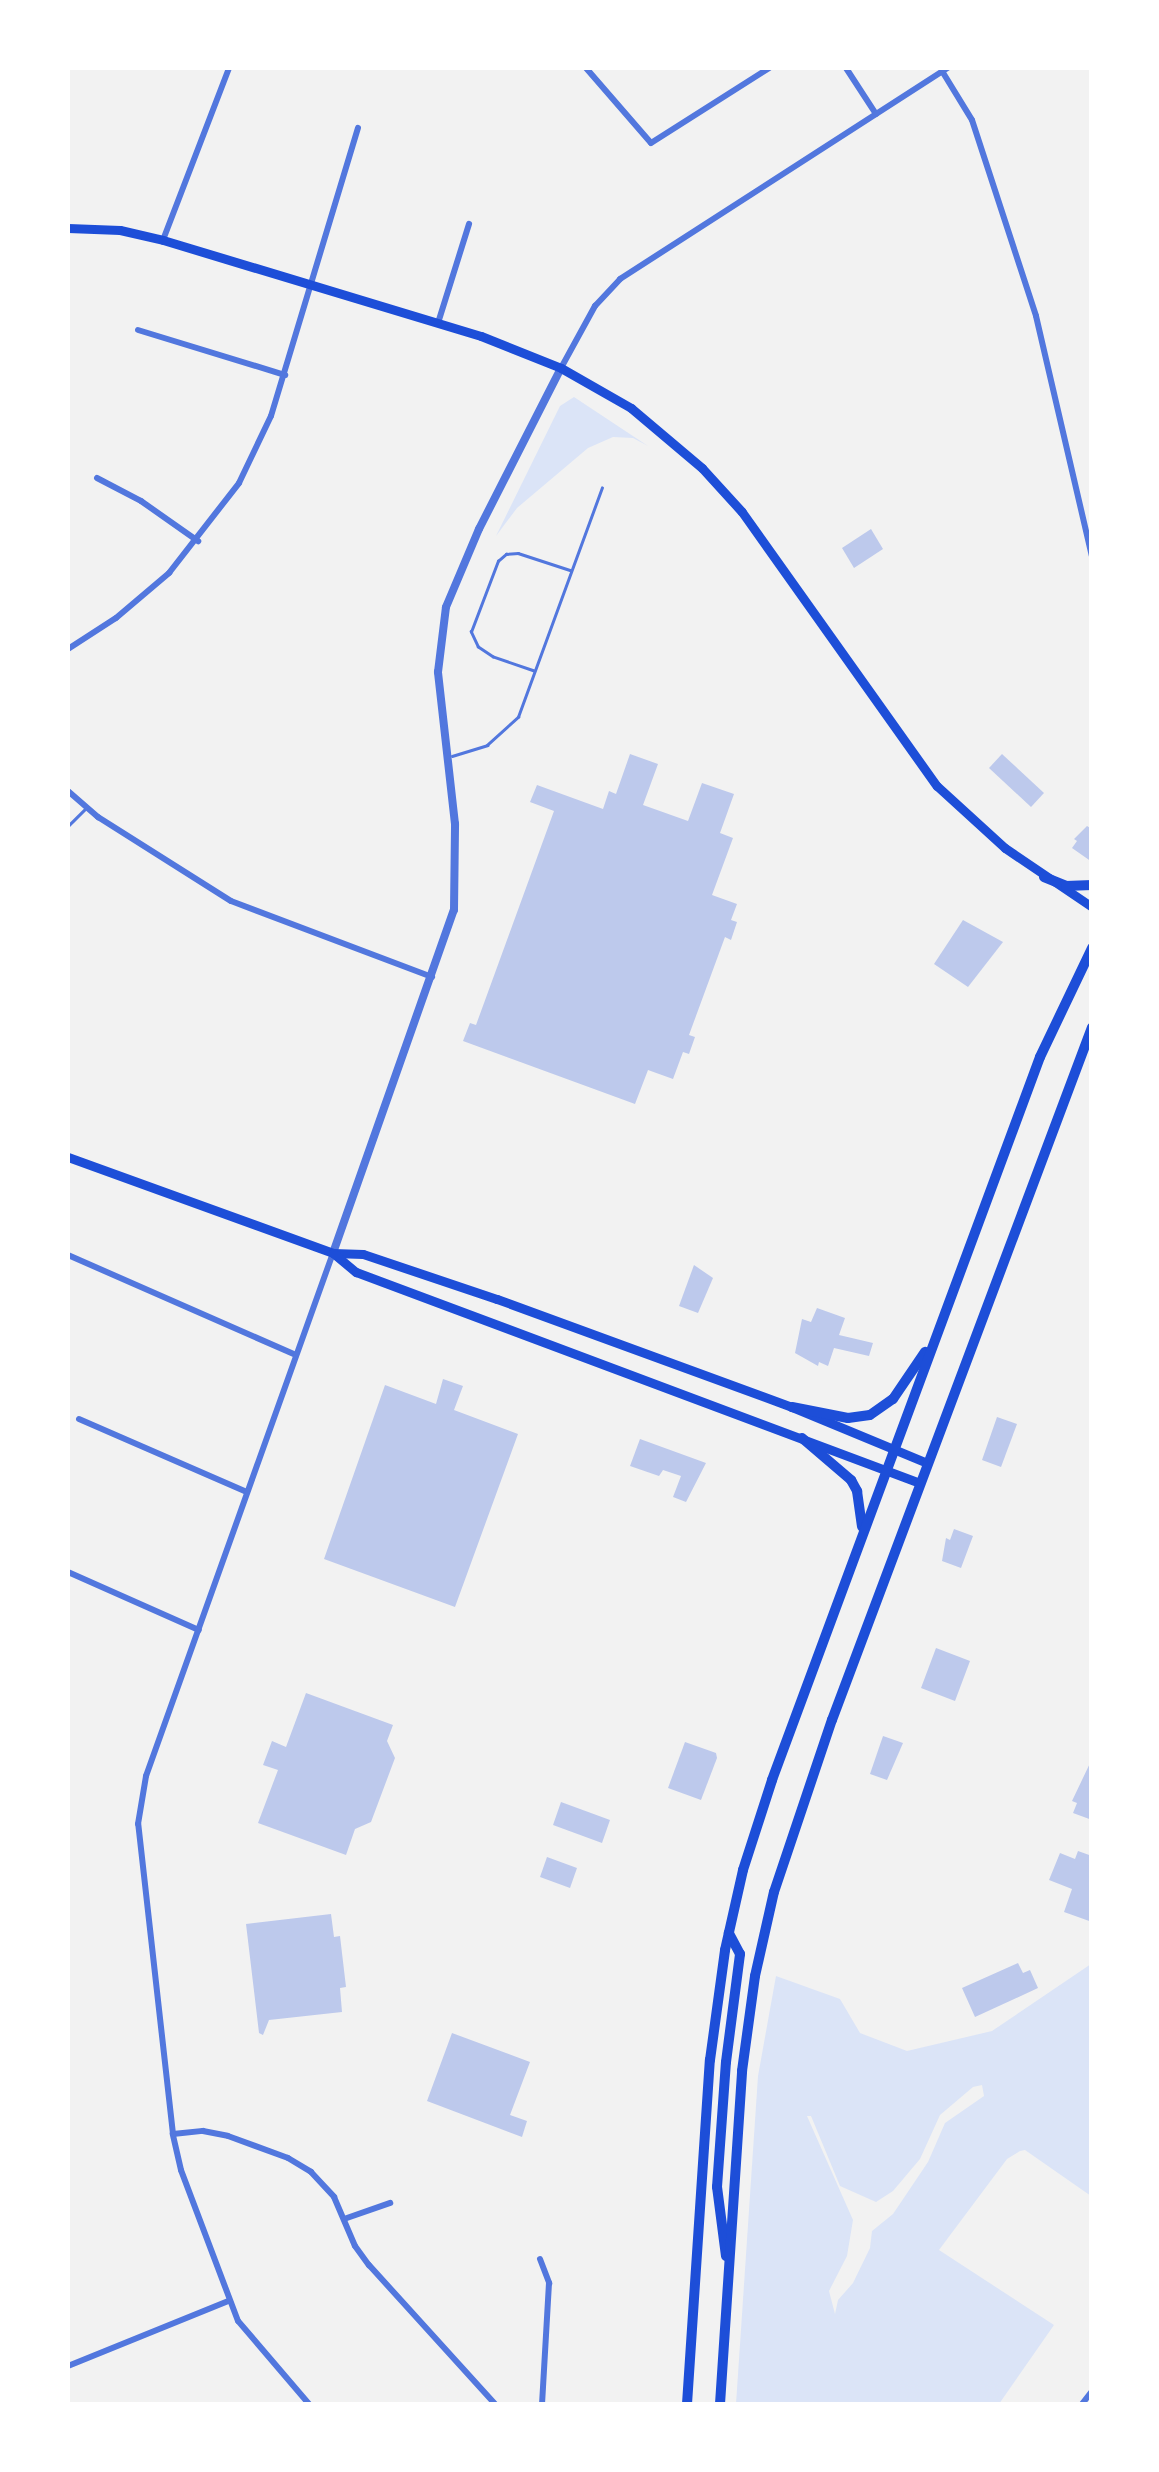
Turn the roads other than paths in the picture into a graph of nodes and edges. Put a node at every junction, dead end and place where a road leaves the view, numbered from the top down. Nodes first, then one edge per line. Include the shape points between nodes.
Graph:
1 (228, 68) edge
2 (586, 68) edge
3 (769, 68) edge
4 (846, 68) edge
5 (945, 69) edge
6 (876, 114) junction
7 (358, 128) dead end
8 (468, 224) dead end
9 (68, 228) edge
10 (162, 240) junction
11 (310, 283) junction
12 (438, 323) junction
13 (138, 330) dead end
14 (561, 368) junction
15 (284, 375) junction
16 (97, 478) dead end
17 (602, 488) dead end
18 (198, 541) junction
19 (1092, 556) edge
20 (571, 571) junction
21 (68, 648) edge
22 (534, 671) junction
23 (446, 758) junction
24 (68, 791) edge
25 (86, 808) junction
26 (68, 826) edge
27 (1044, 877) junction
28 (1092, 884) edge
29 (1092, 907) edge
30 (1092, 948) edge
31 (434, 977) junction
32 (1092, 1027) edge
33 (68, 1157) edge
34 (333, 1253) junction
35 (68, 1255) edge
36 (934, 1339) junction
37 (296, 1355) junction
38 (792, 1407) junction
39 (79, 1419) dead end
40 (802, 1438) junction
41 (895, 1448) junction
42 (927, 1463) junction
43 (887, 1470) junction
44 (920, 1483) junction
45 (247, 1492) junction
46 (852, 1564) junction
47 (68, 1572) edge
48 (199, 1630) junction
49 (729, 1933) junction
50 (173, 2134) junction
51 (390, 2203) dead end
52 (344, 2219) junction
53 (540, 2259) dead end
54 (729, 2272) junction
55 (228, 2301) junction
56 (68, 2366) edge
57 (1092, 2392) edge
58 (309, 2404) edge
59 (495, 2404) edge
60 (542, 2404) edge
61 (686, 2404) edge
62 (720, 2404) edge
63 (1082, 2404) edge

1 - 10 street
2 - 3 street via 651,143
4 - 6 street
5 - 6 street
5 - 19 street via 972,120 1036,316
6 - 14 street via 620,279 595,306
7 - 11 street
8 - 12 street
9 - 10 main road
10 - 11 main road
11 - 12 main road
11 - 15 street
12 - 14 main road
13 - 15 street
14 - 23 street via 446,606 438,672
14 - 27 main road via 632,408 713,479 938,786
15 - 18 street via 256,450
16 - 18 street
17 - 20 lane
18 - 21 street via 142,597
20 - 22 lane
20 - 22 lane via 506,554 484,596 472,632 478,647
22 - 23 lane via 504,734
23 - 31 street via 456,882
24 - 25 street
25 - 26 lane
25 - 31 street via 254,912
27 - 28 main road via 1066,886
27 - 29 main road
30 - 36 main road via 1044,1047
31 - 34 street
32 - 42 main road
33 - 34 main road
34 - 37 street
34 - 38 main road via 363,1254
34 - 40 main road via 356,1272
35 - 37 street
36 - 38 main road via 878,1412 848,1418
36 - 41 main road
37 - 45 street
38 - 41 main road
39 - 45 street
40 - 43 main road
40 - 46 main road via 840,1467 857,1492 862,1536
41 - 42 main road
41 - 43 main road
42 - 44 main road
43 - 44 main road
43 - 46 main road
44 - 54 main road via 791,1836 766,1923 742,2070
45 - 48 street
46 - 49 main road via 761,1811
47 - 48 street
48 - 50 street via 146,1776 138,1824
49 - 54 main road via 740,1954 717,2187
49 - 61 main road via 710,2060
50 - 52 street via 217,2133 296,2162 330,2191
50 - 55 street
51 - 52 street
52 - 59 street via 369,2265
53 - 60 street via 549,2283
54 - 62 main road
55 - 56 street
55 - 58 street via 250,2338
57 - 63 street

